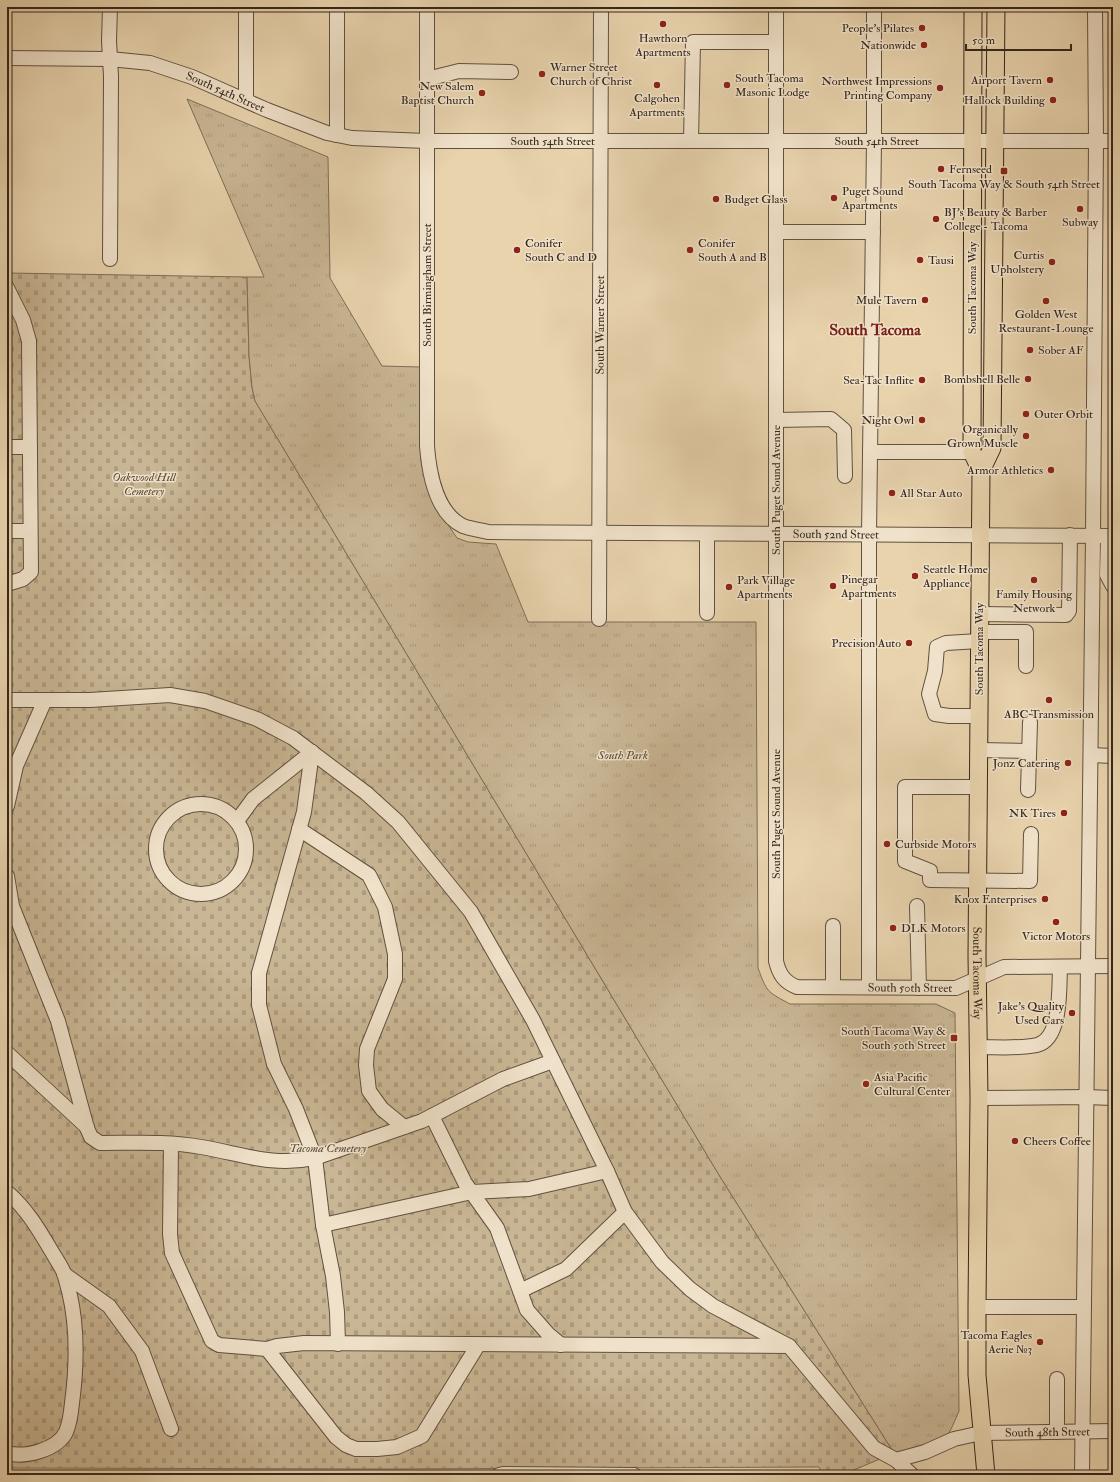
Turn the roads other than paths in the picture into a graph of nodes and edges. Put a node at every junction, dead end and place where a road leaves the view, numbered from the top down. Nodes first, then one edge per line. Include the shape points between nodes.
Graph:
1 (110, 7) edge
2 (246, 7) edge
3 (337, 7) edge
4 (427, 7) edge
5 (601, 7) edge
6 (776, 7) edge
7 (874, 7) edge
8 (973, 7) edge
9 (996, 7) edge
10 (1095, 7) edge
11 (776, 42) junction
12 (7, 58) edge
13 (110, 59) junction
14 (511, 72) dead end
15 (427, 79) junction
16 (246, 100) junction
17 (337, 135) junction
18 (691, 140) junction
19 (776, 140) junction
20 (600, 141) junction
21 (874, 141) junction
22 (972, 141) junction
23 (1096, 141) junction
24 (1113, 141) edge
25 (426, 142) junction
26 (995, 142) junction
27 (777, 232) junction
28 (873, 232) junction
29 (110, 259) dead end
30 (7, 288) edge
31 (776, 420) junction
32 (7, 447) edge
33 (30, 448) junction
34 (870, 452) junction
35 (972, 452) junction
36 (980, 471) junction
37 (845, 476) dead end
38 (7, 530) edge
39 (30, 530) junction
40 (488, 532) joint
41 (599, 533) junction
42 (707, 534) junction
43 (869, 534) junction
44 (980, 534) junction
45 (776, 535) junction
46 (1070, 535) junction
47 (1093, 536) junction
48 (1110, 536) edge
49 (7, 584) edge
50 (1113, 586) edge
51 (707, 613) dead end
52 (980, 614) junction
53 (599, 619) dead end
54 (979, 637) junction
55 (1026, 666) dead end
56 (7, 700) edge
57 (45, 700) junction
58 (979, 716) junction
59 (1030, 722) dead end
60 (979, 750) junction
61 (1029, 751) junction
62 (312, 752) junction
63 (1091, 755) junction
64 (1113, 756) edge
65 (979, 787) junction
66 (1028, 790) dead end
67 (7, 806) edge
68 (237, 821) junction
69 (299, 829) junction
70 (1031, 834) dead end
71 (7, 876) edge
72 (978, 881) junction
73 (917, 906) dead end
74 (833, 926) dead end
75 (1088, 965) junction
76 (1113, 966) edge
77 (1060, 967) junction
78 (779, 973) joint
79 (978, 978) junction
80 (833, 987) junction
81 (869, 987) junction
82 (919, 988) junction
83 (978, 1047) junction
84 (7, 1053) edge
85 (554, 1061) junction
86 (1086, 1097) junction
87 (979, 1098) junction
88 (1113, 1098) edge
89 (432, 1116) junction
90 (404, 1127) junction
91 (87, 1128) junction
92 (171, 1144) junction
93 (316, 1158) junction
94 (607, 1171) junction
95 (7, 1192) edge
96 (472, 1192) junction
97 (625, 1212) junction
98 (323, 1225) junction
99 (64, 1274) junction
100 (520, 1291) junction
101 (976, 1307) junction
102 (1084, 1307) junction
103 (338, 1344) junction
104 (478, 1345) junction
105 (561, 1345) junction
106 (789, 1346) junction
107 (267, 1349) junction
108 (1057, 1378) dead end
109 (171, 1429) dead end
110 (1113, 1431) edge
111 (1057, 1432) junction
112 (1082, 1432) junction
113 (982, 1434) junction
114 (7, 1453) edge
115 (896, 1460) junction
116 (907, 1474) edge
117 (499, 1475) edge
118 (596, 1475) edge
119 (634, 1475) edge
120 (986, 1475) edge
121 (1082, 1475) edge

1 - 13 street
2 - 16 street
3 - 17 street
4 - 15 street, South Birmingham Street
5 - 20 street, South Warner Street
6 - 11 street, South Puget Sound Avenue
7 - 21 street
8 - 22 main road, South Tacoma Way
9 - 26 main road, South Tacoma Way
10 - 23 street
11 - 18 street via 693,42
11 - 19 street, South Puget Sound Avenue
12 - 13 street, South 54th Street
13 - 16 street, South 54th Street via 150,63 192,77
13 - 29 street
14 - 15 street via 459,71
15 - 25 street, South Birmingham Street
16 - 17 street, South 54th Street via 296,122
17 - 25 street, South 54th Street
18 - 19 street, South 54th Street
18 - 20 street, South 54th Street
19 - 21 street, South 54th Street
19 - 27 street, South Puget Sound Avenue
20 - 25 street, South 54th Street
20 - 41 street, South Warner Street
21 - 22 street, South 54th Street
21 - 28 street
22 - 26 street, South 54th Street
22 - 35 main road, South Tacoma Way
23 - 24 street, South 54th Street
23 - 26 street, South 54th Street
23 - 47 street
25 - 40 street, South Birmingham Street via 429,469 436,491 452,517 463,526
26 - 36 main road, South Tacoma Way via 992,448
27 - 28 street
27 - 31 street, South Puget Sound Avenue
28 - 34 street
30 - 33 street via 23,320 28,342
31 - 37 street via 831,419 844,430
31 - 45 street, South Puget Sound Avenue
32 - 33 street
33 - 39 street
34 - 35 street
34 - 43 street
35 - 36 main road, South Tacoma Way
36 - 44 main road, South Tacoma Way
38 - 39 street
39 - 49 street via 31,572 23,579
40 - 41 street, South 52nd Street
41 - 42 street, South 52nd Street
41 - 53 street, South Warner Street
42 - 45 street, South 52nd Street
42 - 51 street
43 - 44 street, South 52nd Street
43 - 45 street, South 52nd Street
43 - 81 street
44 - 46 street, South 52nd Street
44 - 52 main road, South Tacoma Way
45 - 78 street, South Puget Sound Avenue via 776,961
46 - 47 street, South 52nd Street
46 - 52 street via 1069,611 1066,615
47 - 48 street, South 52nd Street
47 - 63 street
48 - 50 street via 1107,575
52 - 54 main road, South Tacoma Way
54 - 55 street via 1026,632
54 - 58 main road, South Tacoma Way
54 - 58 street via 937,647 935,671 929,694 935,714
56 - 57 street
57 - 62 street via 170,695 205,701 257,719 293,738
57 - 67 street via 16,766
58 - 60 main road, South Tacoma Way
59 - 61 street
60 - 61 street
60 - 65 main road, South Tacoma Way
61 - 66 street
62 - 68 street via 253,799
62 - 69 street via 304,812
62 - 85 street via 366,793 398,822 471,912
63 - 64 street
63 - 75 street
65 - 72 main road, South Tacoma Way
65 - 72 street via 905,787 905,861 930,871 930,880
68 - 68 street via 221,808 202,803 191,804 173,813 160,828 156,843 159,868 172,884 180,889 200,894 215,892 236,877 245,859 245,839
69 - 90 street via 369,875 385,907 395,954 395,979 367,1049 366,1065 369,1091 382,1109
69 - 93 street via 259,973 259,1005 274,1064
70 - 72 street via 1030,881
71 - 91 street via 12,906 58,1021
72 - 79 main road, South Tacoma Way
73 - 82 street
74 - 80 street
75 - 76 street, South 50th Street
75 - 77 street, South 50th Street
75 - 86 street
77 - 79 street, South 50th Street via 1004,967
77 - 83 street via 1056,1025 1052,1035 1039,1045
78 - 80 street, South 50th Street via 788,983 797,987
79 - 82 street, South 50th Street via 956,988
79 - 83 main road, South Tacoma Way
80 - 81 street, South 50th Street
81 - 82 street, South 50th Street
83 - 87 main road, South Tacoma Way
84 - 91 street
85 - 89 street via 503,1079
85 - 94 street
86 - 87 street
86 - 88 street
86 - 102 street
87 - 101 main road, South Tacoma Way
89 - 90 street
89 - 96 street
90 - 93 street
91 - 92 street via 91,1137 100,1143
92 - 93 street via 282,1162
92 - 107 street via 172,1253 212,1341 219,1345
93 - 98 street
94 - 96 street via 529,1189
94 - 97 street
95 - 99 street via 18,1201 36,1225
96 - 98 street
96 - 100 street via 497,1228
97 - 100 street via 566,1269
97 - 106 street via 662,1262 690,1289 713,1306
98 - 103 street via 333,1276
99 - 109 street via 109,1306 142,1351
99 - 114 street via 76,1328 75,1382 70,1421 66,1433 56,1444 28,1455
100 - 105 street via 527,1310 549,1336
101 - 102 street
101 - 113 main road, South Tacoma Way
102 - 112 street
103 - 104 street
103 - 107 street via 304,1343
104 - 105 street
104 - 107 street via 422,1436 397,1447 377,1449 356,1449 336,1438
105 - 106 street
106 - 115 street via 874,1448
108 - 111 street
110 - 112 street, South 48th Street
111 - 112 street, South 48th Street
111 - 113 street, South 48th Street
112 - 121 street
113 - 115 street, South 48th Street via 954,1439 925,1452
113 - 120 main road, South Tacoma Way
115 - 116 street
117 - 118 street
118 - 119 street

